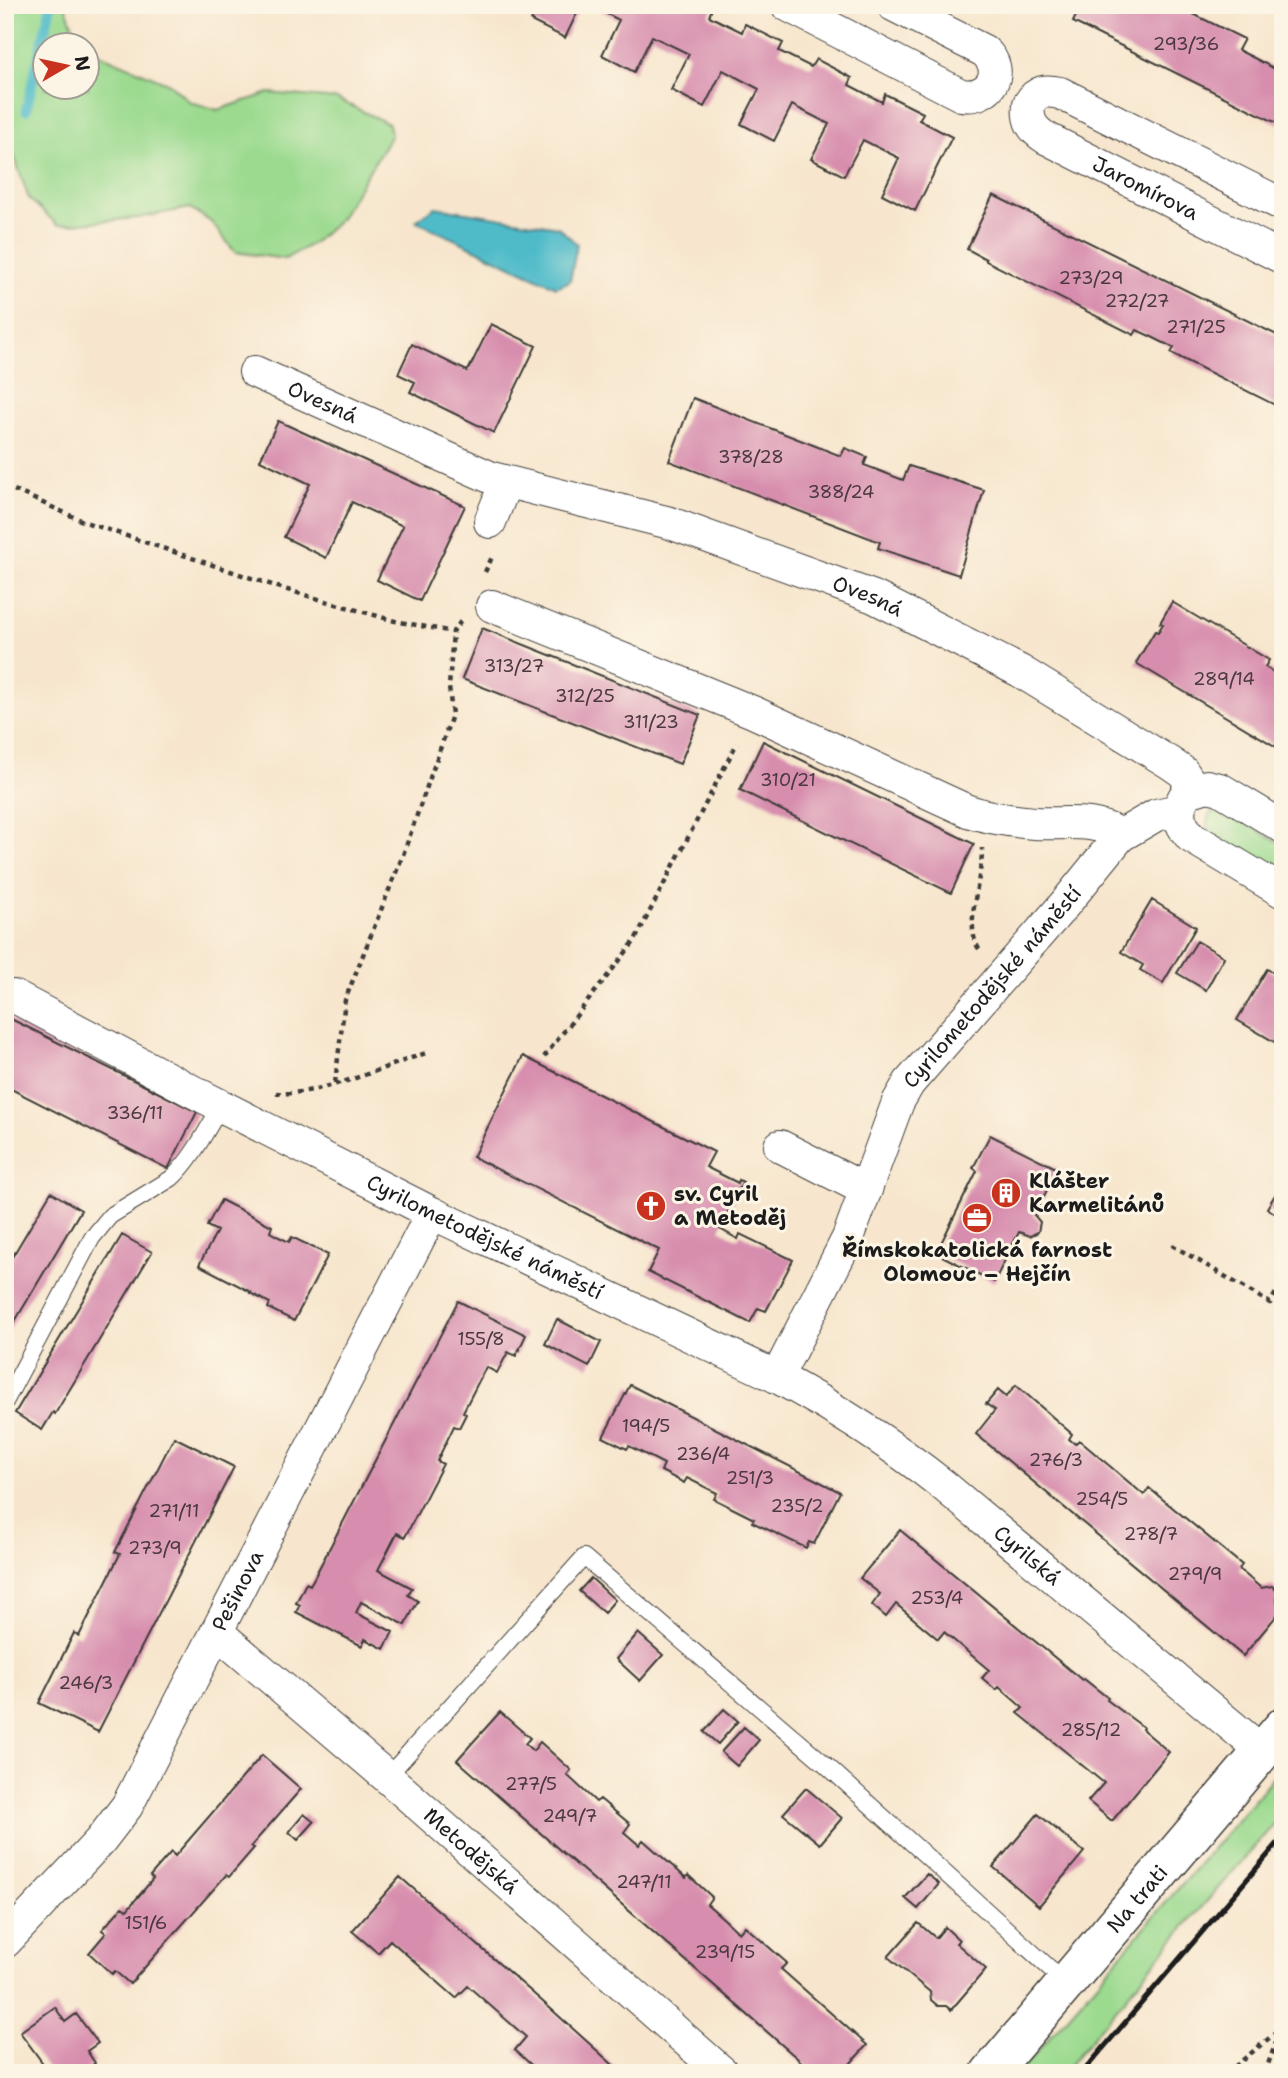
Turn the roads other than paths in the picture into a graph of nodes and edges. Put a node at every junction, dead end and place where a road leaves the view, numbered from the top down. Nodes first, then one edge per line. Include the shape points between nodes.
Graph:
1 (787, 5) edge
2 (893, 5) edge
3 (992, 83) junction
4 (1029, 104) junction
5 (1283, 205) edge
6 (1283, 258) edge
7 (255, 372) dead end
8 (478, 602) road end
9 (1186, 799) junction
10 (1283, 827) edge
11 (1120, 836) junction
12 (1283, 892) edge
13 (13, 996) dead end
14 (221, 1106) junction
15 (780, 1146) dead end
16 (866, 1189) junction
17 (432, 1213) junction
18 (777, 1377) junction
19 (5, 1402) edge
20 (218, 1633) junction
21 (1273, 1740) edge
22 (387, 1777) junction
23 (5, 1942) edge
24 (1067, 1983) junction
25 (723, 2073) edge
26 (990, 2073) edge

1 - 3 street via 961,95 977,96
2 - 3 street via 984,51 994,65
3 - 4 street
4 - 5 street via 1041,92 1060,93
4 - 6 street, Jaromírova via 1032,127 1046,138
7 - 9 street, Ovesná via 492,478 497,505 670,523 874,597 980,649 1170,762 1183,772
8 - 11 street via 753,712 968,811 1035,823 1097,824
9 - 10 street via 1207,786
9 - 11 street
9 - 12 street, Ovesná via 1181,826 1191,837
11 - 16 street, Cyrilometodějské náměstí via 909,1083
13 - 14 street, Cyrilometodějské náměstí
14 - 17 street, Cyrilometodějské náměstí
14 - 19 lane via 180,1170 110,1216 92,1238
15 - 16 street
16 - 18 street, Cyrilometodějské náměstí via 848,1238
17 - 18 street, Cyrilometodějské náměstí
17 - 20 street, Pešinova
18 - 21 street, Cyrilská via 893,1446 1086,1603
20 - 22 street, Metodějská
20 - 23 street, Pešinova via 127,1806
21 - 24 main road, Na trati
22 - 24 lane via 584,1557 825,1764
22 - 25 street, Metodějská
24 - 26 main road, Na trati

